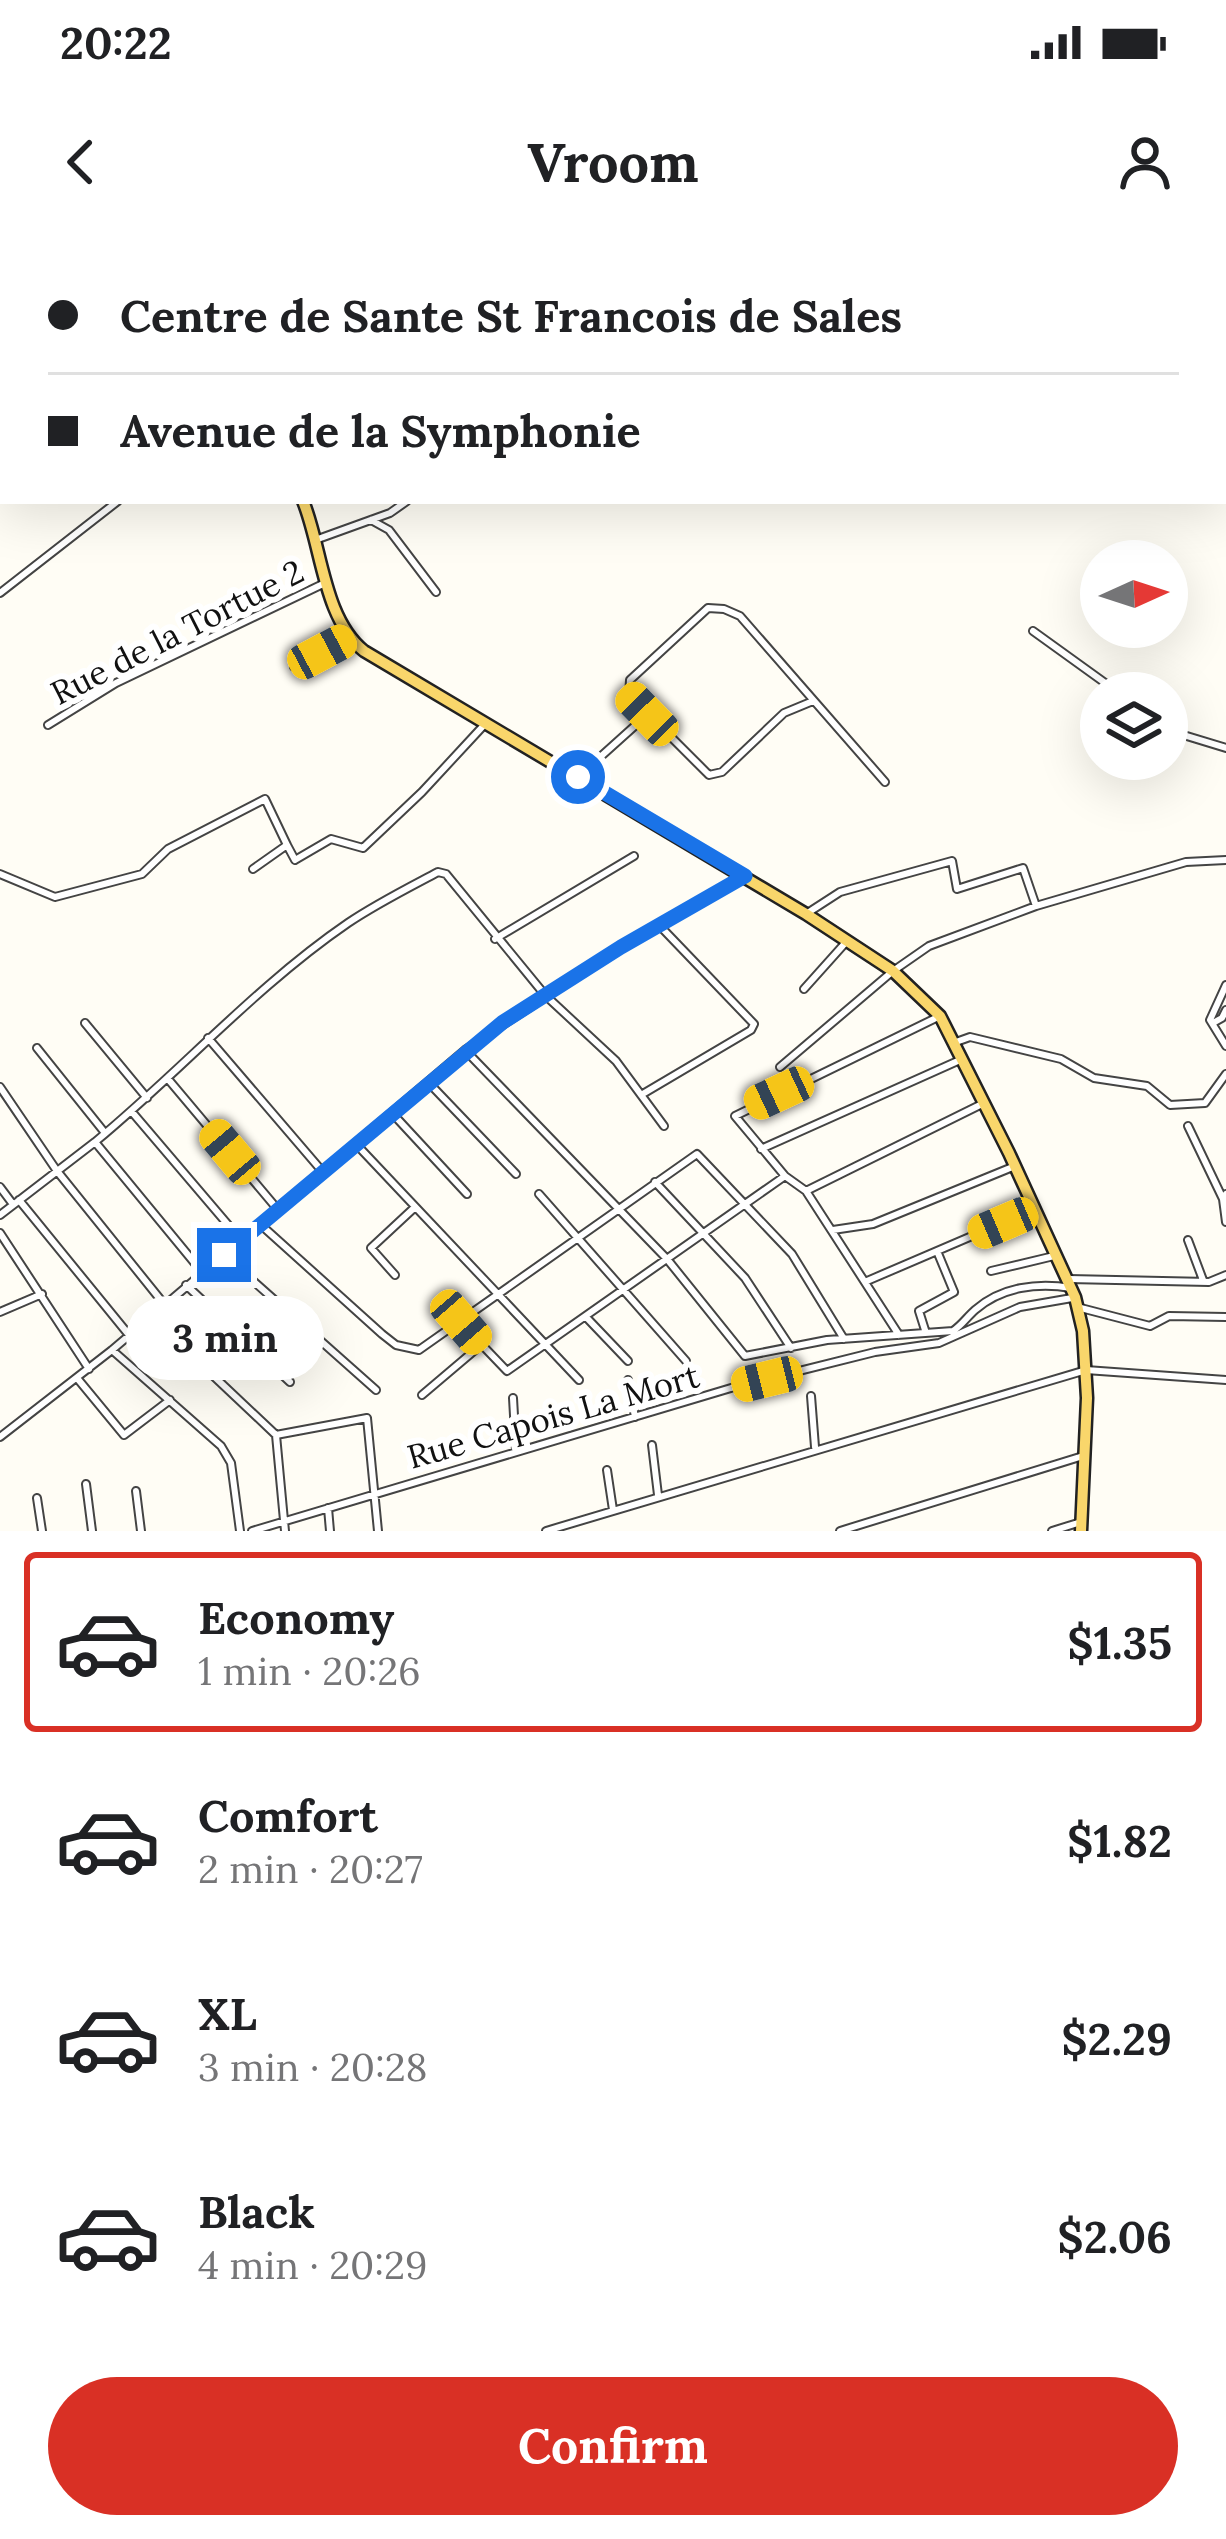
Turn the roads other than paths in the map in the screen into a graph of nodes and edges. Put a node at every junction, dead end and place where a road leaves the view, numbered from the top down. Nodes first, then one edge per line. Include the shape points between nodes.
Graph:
1 (114, 504) edge
2 (304, 504) edge
3 (401, 504) edge
4 (370, 520) junction
5 (318, 539) junction
6 (328, 582) junction
7 (436, 592) dead end
8 (0, 593) edge
9 (1033, 632) dead end
10 (350, 638) junction
11 (295, 667) dead end
12 (1089, 672) edge
13 (814, 700) junction
14 (647, 714) junction
15 (485, 724) junction
16 (48, 725) dead end
17 (1188, 736) edge
18 (1226, 748) edge
19 (578, 777) junction
20 (885, 782) dead end
21 (287, 845) junction
22 (634, 856) dead end
23 (1226, 860) edge
24 (254, 869) dead end
25 (0, 874) edge
26 (745, 876) junction
27 (1036, 906) junction
28 (806, 914) junction
29 (659, 925) junction
30 (495, 939) junction
31 (847, 941) junction
32 (892, 970) junction
33 (1226, 985) edge
34 (804, 989) dead end
35 (545, 995) junction
36 (1226, 1010) edge
37 (940, 1016) junction
38 (85, 1023) dead end
39 (1211, 1024) junction
40 (208, 1038) junction
41 (956, 1042) junction
42 (1226, 1046) edge
43 (38, 1048) dead end
44 (465, 1050) junction
45 (963, 1058) junction
46 (780, 1067) dead end
47 (1226, 1074) edge
48 (168, 1079) junction
49 (428, 1082) junction
50 (0, 1088) edge
51 (641, 1095) junction
52 (147, 1098) junction
53 (985, 1102) junction
54 (132, 1112) junction
55 (392, 1113) junction
56 (664, 1126) dead end
57 (1188, 1126) dead end
58 (106, 1133) junction
59 (95, 1142) junction
60 (356, 1144) junction
61 (761, 1149) junction
62 (1015, 1166) junction
63 (56, 1171) junction
64 (322, 1171) junction
65 (516, 1174) dead end
66 (785, 1176) junction
67 (655, 1182) junction
68 (0, 1187) edge
69 (806, 1192) junction
70 (539, 1194) dead end
71 (467, 1195) dead end
72 (1224, 1197) edge
73 (16, 1202) junction
74 (746, 1202) junction
75 (414, 1208) junction
76 (1036, 1209) junction
77 (616, 1210) junction
78 (279, 1211) junction
79 (0, 1215) edge
80 (1226, 1222) edge
81 (261, 1225) junction
82 (833, 1230) junction
83 (0, 1233) edge
84 (703, 1233) junction
85 (578, 1237) junction
86 (241, 1240) junction
87 (1189, 1240) dead end
88 (937, 1251) junction
89 (224, 1255) junction
90 (1057, 1255) junction
91 (668, 1259) junction
92 (992, 1271) dead end
93 (202, 1272) junction
94 (395, 1275) dead end
95 (1226, 1275) edge
96 (1203, 1280) junction
97 (867, 1282) junction
98 (186, 1286) junction
99 (626, 1289) junction
100 (499, 1292) junction
101 (1073, 1293) junction
102 (42, 1294) junction
103 (164, 1304) junction
104 (0, 1312) edge
105 (150, 1316) junction
106 (586, 1317) junction
107 (1226, 1317) edge
108 (461, 1322) junction
109 (926, 1331) junction
110 (129, 1335) junction
111 (899, 1335) junction
112 (844, 1339) junction
113 (481, 1345) junction
114 (546, 1345) junction
115 (791, 1348) junction
116 (112, 1350) junction
117 (628, 1360) dead end
118 (686, 1361) dead end
119 (88, 1369) junction
120 (1086, 1370) junction
121 (77, 1378) junction
122 (579, 1380) dead end
123 (628, 1380) dead end
124 (1226, 1381) edge
125 (290, 1382) dead end
126 (376, 1390) dead end
127 (422, 1395) dead end
128 (811, 1396) dead end
129 (513, 1398) dead end
130 (170, 1400) junction
131 (634, 1417) junction
132 (276, 1436) junction
133 (0, 1437) edge
134 (652, 1445) dead end
135 (815, 1448) junction
136 (516, 1451) junction
137 (1084, 1456) junction
138 (607, 1471) dead end
139 (86, 1484) dead end
140 (136, 1490) dead end
141 (376, 1494) junction
142 (658, 1497) junction
143 (37, 1498) dead end
144 (328, 1508) junction
145 (613, 1510) junction
146 (284, 1526) edge
147 (1081, 1526) edge
148 (847, 1530) edge
149 (42, 1531) edge
150 (92, 1531) edge
151 (141, 1531) edge
152 (240, 1531) edge
153 (252, 1531) edge
154 (330, 1531) edge
155 (378, 1531) edge
156 (546, 1531) edge
157 (1052, 1531) edge

1 - 8 street
2 - 5 main road
3 - 4 street
4 - 5 street
4 - 7 street via 389,530
5 - 6 main road
6 - 10 main road
6 - 16 street, Rue de la Tortue 2 via 116,683
9 - 12 street
10 - 11 street
10 - 15 main road
13 - 14 street via 784,713 709,776
13 - 14 street via 740,616 708,608 630,680 629,695
13 - 20 street
14 - 19 street
15 - 19 main road
15 - 21 street via 364,848 331,839 295,860
17 - 18 street
19 - 26 main road
21 - 24 street
21 - 25 street via 265,799 168,850 142,874 55,897
22 - 30 street
23 - 27 street via 1186,862
26 - 28 main road
26 - 29 street
27 - 28 street via 1023,868 957,890 952,861 840,892
27 - 32 street via 929,946
28 - 31 main road
29 - 35 street
29 - 51 street via 754,1024
30 - 35 street
30 - 40 street via 437,872 348,923
31 - 32 main road
31 - 34 street
32 - 37 main road
32 - 46 street
33 - 39 street
35 - 44 street
35 - 51 street
36 - 39 street
37 - 41 main road
37 - 61 street via 736,1114
38 - 52 street
39 - 42 street
40 - 48 street
40 - 64 street
41 - 45 main road
41 - 47 street via 970,1037 1061,1059 1094,1078 1147,1086 1170,1106 1205,1102
43 - 58 street
44 - 49 street
44 - 77 street
45 - 53 main road
45 - 61 street
48 - 52 street
48 - 78 street
49 - 55 street
49 - 65 street
50 - 63 street
51 - 56 street
52 - 54 street
53 - 62 main road
53 - 69 street
54 - 58 street
54 - 86 street
55 - 60 street
55 - 71 street
57 - 72 street
58 - 59 street
59 - 63 street
59 - 93 street
60 - 64 street
60 - 75 street
61 - 66 street
62 - 76 main road
62 - 82 street via 873,1224
63 - 73 street
63 - 103 street
64 - 78 street
66 - 69 street
66 - 74 street
67 - 74 street via 697,1154
67 - 77 street
67 - 84 street
68 - 73 street
69 - 82 street
70 - 85 street
72 - 80 street
73 - 79 street
73 - 110 street
74 - 84 street
74 - 112 street via 792,1254
75 - 94 street via 371,1248
75 - 100 street
76 - 88 street
76 - 90 main road
77 - 85 street
77 - 91 street
78 - 81 street
81 - 86 street
81 - 108 street via 396,1345 419,1350
82 - 97 street
83 - 102 street
84 - 91 street
84 - 115 street via 745,1278
85 - 99 street
85 - 100 street
86 - 89 street
87 - 96 street
88 - 97 street
88 - 109 street via 954,1292 919,1311
89 - 93 street
89 - 126 street
90 - 92 street
90 - 101 main road
91 - 99 street
91 - 115 street via 745,1356
93 - 98 street
95 - 96 street
96 - 101 street
97 - 111 street
98 - 103 street
98 - 125 street
99 - 106 street
99 - 118 street
100 - 108 street
100 - 114 street
101 - 107 street via 1150,1326 1169,1316
101 - 109 street via 1032,1285 992,1299 953,1331
101 - 120 main road
101 - 131 street, Rue Capois La Mort via 939,1343 875,1352
102 - 104 street
102 - 119 street
103 - 105 street
105 - 110 street
105 - 132 street
106 - 114 street
106 - 117 street
108 - 113 street
109 - 111 street
110 - 116 street
111 - 112 street
112 - 115 street
113 - 114 street via 505,1371
113 - 127 street
114 - 122 street
116 - 119 street
116 - 130 street
119 - 121 street
120 - 124 street
120 - 135 street
120 - 137 main road
121 - 130 street via 124,1436
121 - 133 street
123 - 131 street
128 - 135 street
129 - 136 street
130 - 152 street via 231,1462
131 - 136 street, Rue Capois La Mort
132 - 141 street via 367,1418
132 - 146 street
134 - 142 street
135 - 142 street
136 - 141 street, Rue Capois La Mort
137 - 147 main road
137 - 148 street
138 - 145 street
139 - 150 street
140 - 151 street
141 - 144 street, Rue Capois La Mort
141 - 155 street
142 - 145 street
143 - 149 street
144 - 146 street, Rue Capois La Mort
144 - 154 street
145 - 156 street
146 - 153 street, Rue Capois La Mort
147 - 157 street

